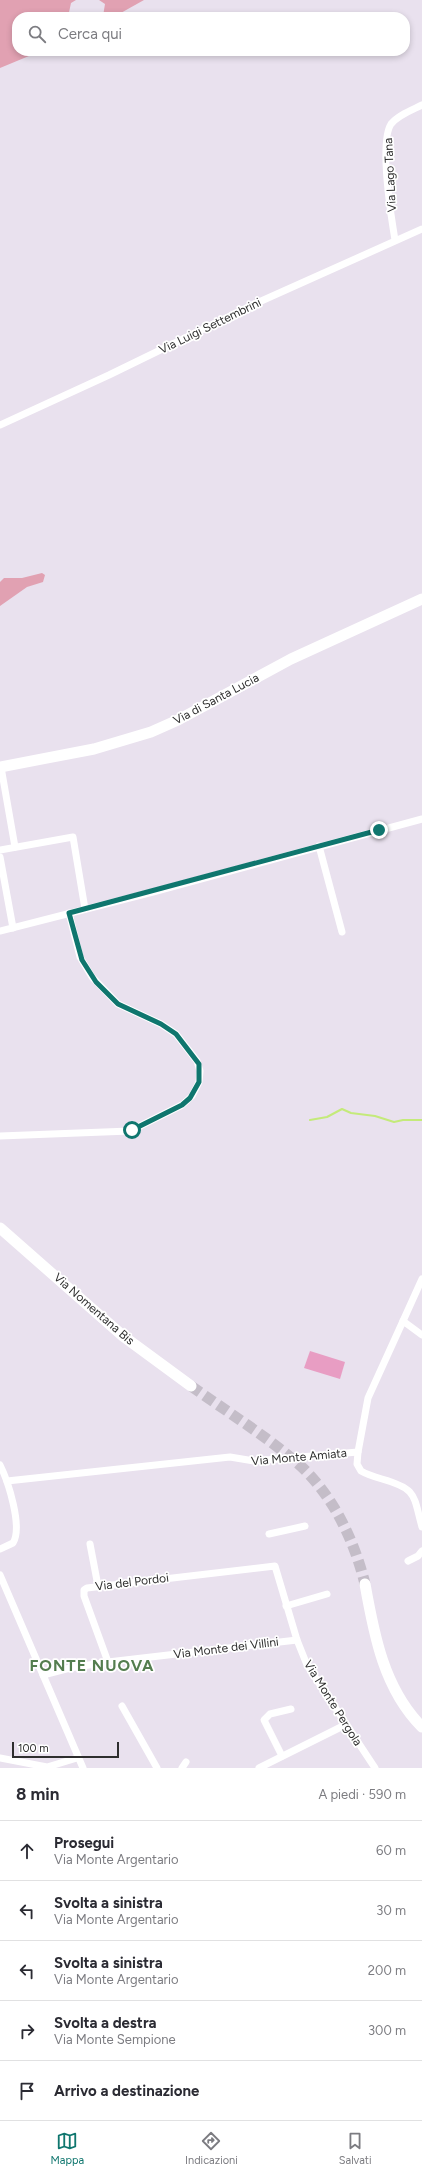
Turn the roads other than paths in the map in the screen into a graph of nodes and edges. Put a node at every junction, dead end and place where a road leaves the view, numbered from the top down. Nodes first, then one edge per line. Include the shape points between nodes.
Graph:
1 (422, 105) edge
2 (422, 229) edge
3 (395, 240) junction
4 (0, 425) edge
5 (422, 599) edge
6 (1, 767) edge
7 (422, 819) edge
8 (319, 846) junction
9 (15, 847) junction
10 (0, 850) edge
11 (0, 857) edge
12 (86, 909) junction
13 (69, 913) junction
14 (13, 928) junction
15 (0, 930) edge
16 (342, 932) dead end
17 (0, 1136) edge
18 (0, 1228) edge
19 (422, 1279) edge
20 (403, 1320) junction
21 (422, 1335) edge
22 (191, 1386) tunnel mouth
23 (358, 1452) junction
24 (0, 1465) edge
25 (7, 1481) junction
26 (305, 1526) dead end
27 (422, 1527) edge
28 (269, 1534) dead end
29 (90, 1544) dead end
30 (0, 1549) edge
31 (422, 1551) edge
32 (408, 1561) dead end
33 (275, 1566) joint
34 (0, 1575) edge
35 (365, 1584) tunnel mouth
36 (98, 1586) junction
37 (327, 1594) dead end
38 (286, 1606) junction
39 (297, 1640) junction
40 (108, 1662) junction
41 (43, 1675) junction
42 (122, 1706) dead end
43 (291, 1709) dead end
44 (346, 1725) junction
45 (422, 1727) edge
46 (282, 1756) junction
47 (0, 1758) edge
48 (77, 1758) junction
49 (82, 1768) edge
50 (157, 1768) edge
51 (260, 1768) edge
52 (375, 1768) edge

1 - 3 street, Via Lago Tana via 394,121 386,137
2 - 3 street, Via Luigi Settembrini
3 - 4 street, Via Luigi Settembrini
5 - 6 street, Via di Santa Lucia via 291,659 151,732 94,748
6 - 9 street
7 - 8 street
8 - 12 street
8 - 16 street
9 - 10 street
9 - 12 street via 73,837
11 - 14 street
12 - 13 street
13 - 14 street
13 - 17 street via 80,957 92,977 118,1004 176,1034 198,1061 199,1082 192,1096 182,1105 130,1131
14 - 15 street
18 - 22 street, Via Nomentana Bis via 123,1336
19 - 20 street, Via Monte Amiata
20 - 21 street
20 - 23 street, Via Monte Amiata via 366,1402
23 - 25 street, Via Monte Amiata via 254,1461 230,1457
23 - 27 street via 357,1464 362,1472 402,1485 410,1491
24 - 25 street
25 - 30 street via 17,1532 12,1542
26 - 28 street
29 - 36 street
31 - 32 street
33 - 36 street, Via del Pordoi
33 - 38 street, Via Monte Pergola
34 - 41 street
35 - 45 street via 373,1630 387,1674 406,1708
36 - 40 street, Via del Pordoi via 87,1588 84,1595
37 - 38 street
38 - 39 street, Via Monte Pergola
39 - 40 street, Via Monte dei Villini
39 - 44 street, Via Monte Pergola via 310,1669
40 - 41 street
41 - 48 street
42 - 50 street
43 - 46 street via 270,1714 264,1720
44 - 46 street
44 - 52 street, Via Monte Pergola
46 - 51 street
47 - 48 street via 47,1767
48 - 49 street

